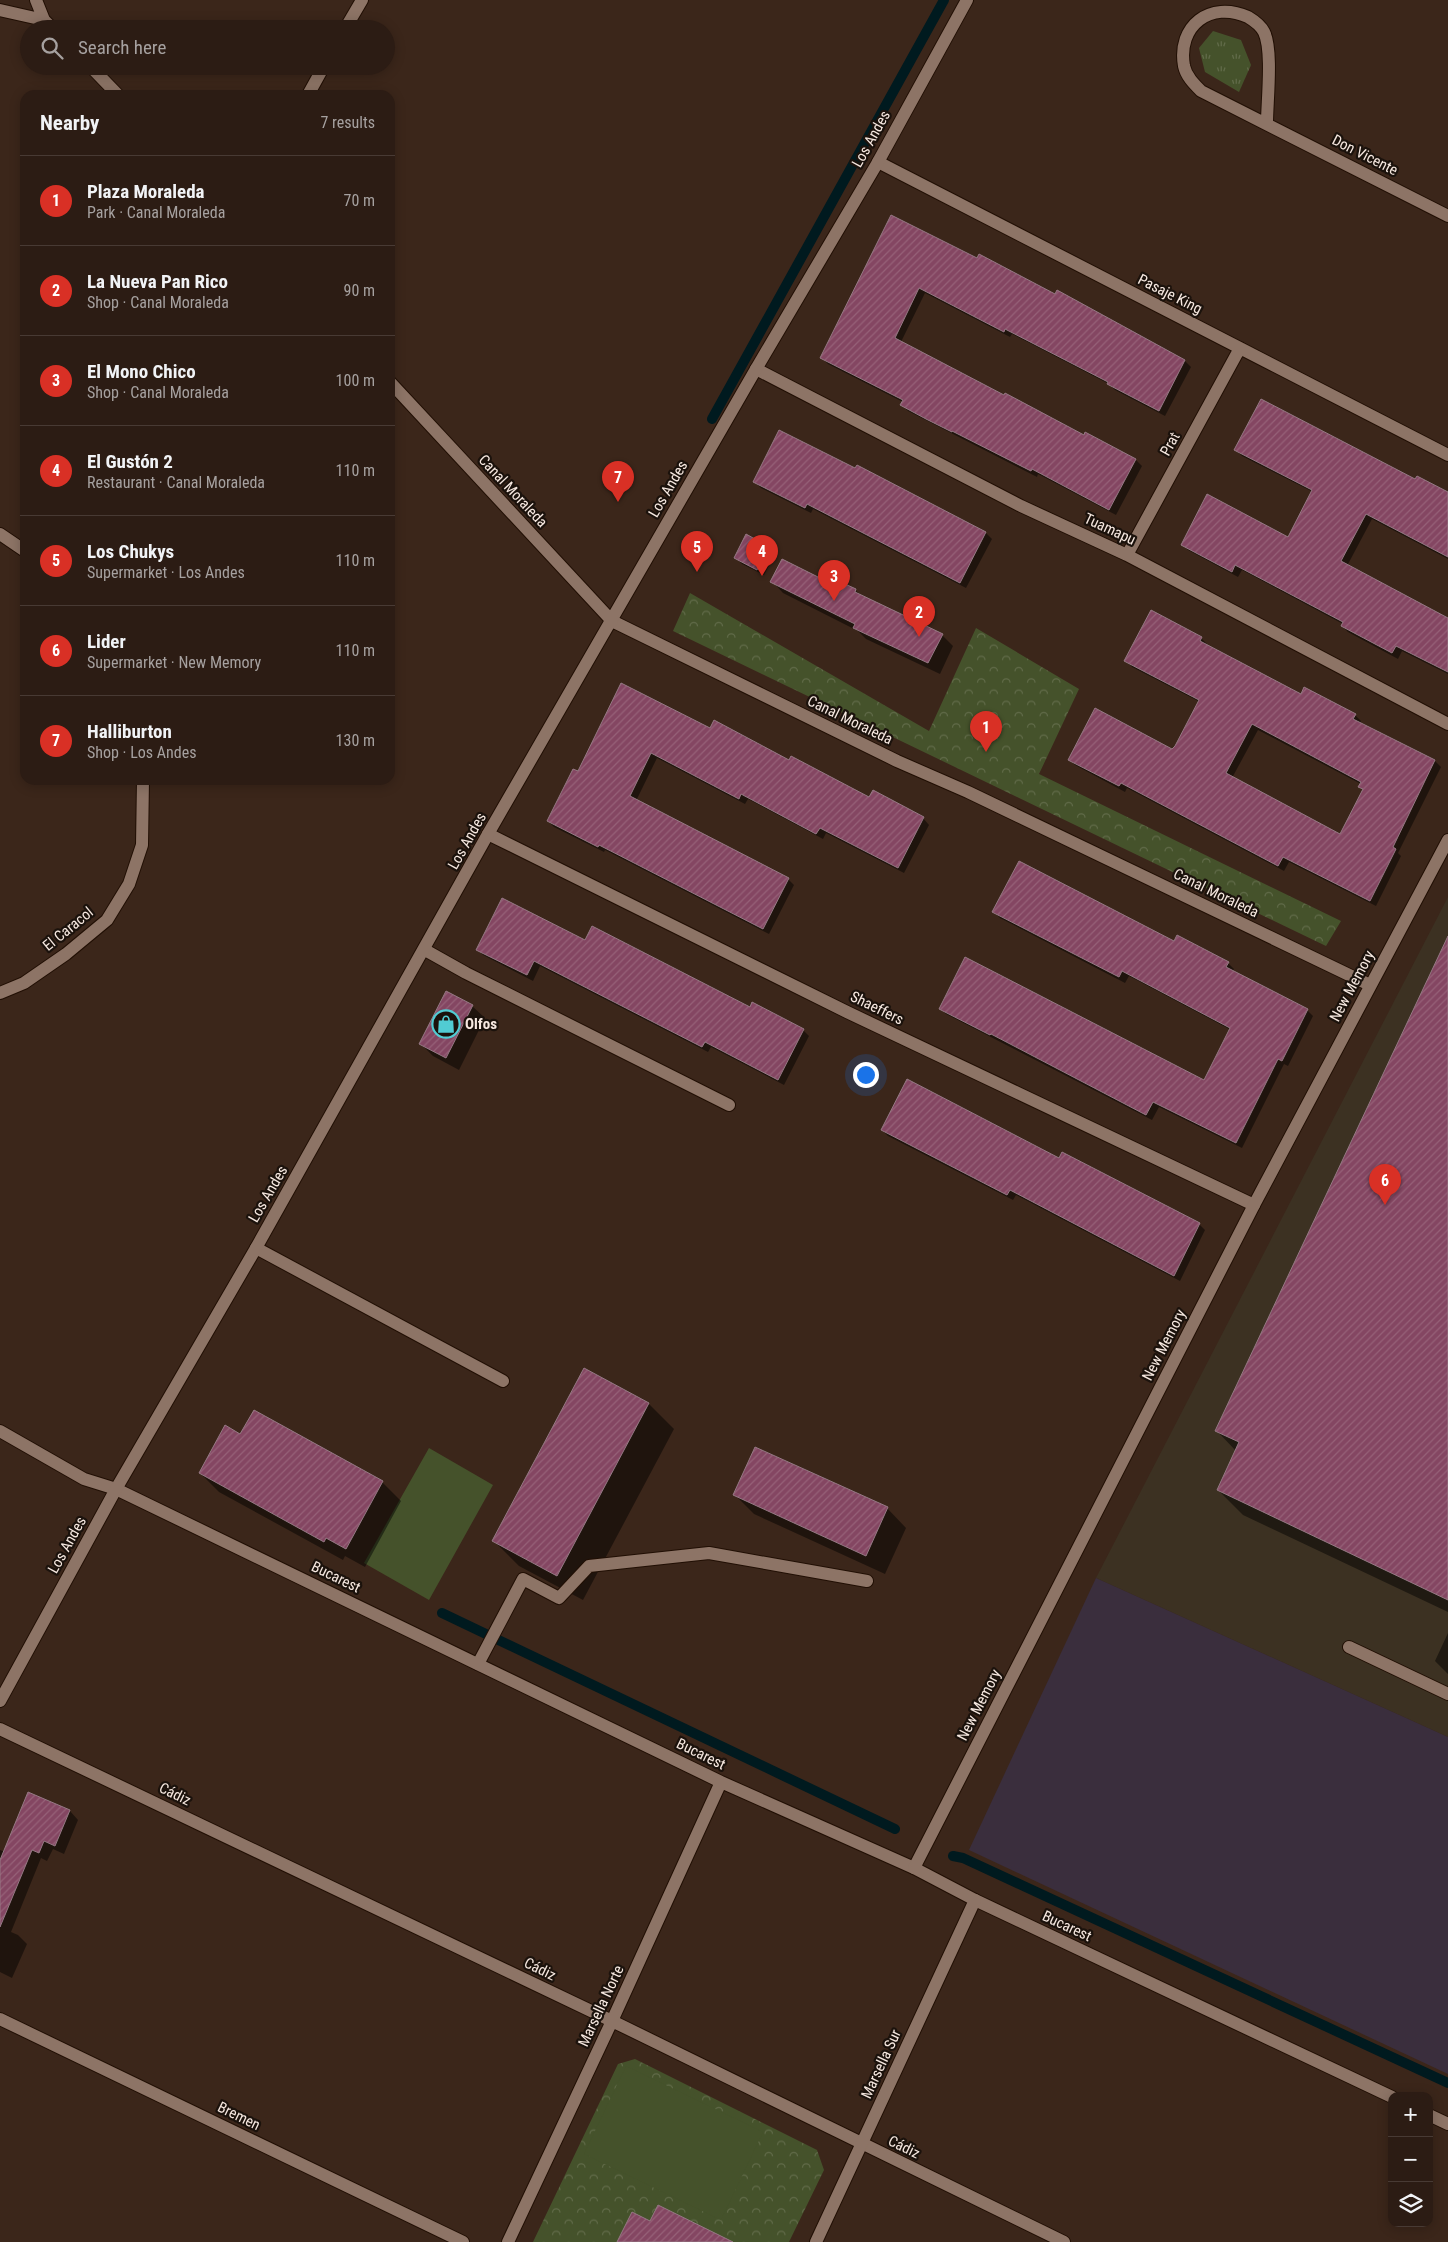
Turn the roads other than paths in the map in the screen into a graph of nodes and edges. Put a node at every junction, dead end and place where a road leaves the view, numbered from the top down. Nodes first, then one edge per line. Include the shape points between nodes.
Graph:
1 (36, 0) edge
2 (362, 0) edge
3 (968, 0) edge
4 (0, 10) edge
5 (35, 20) edge
6 (47, 20) edge
7 (350, 20) edge
8 (99, 75) edge
9 (319, 75) edge
10 (113, 90) edge
11 (311, 90) edge
12 (1266, 123) junction
13 (878, 162) junction
14 (1448, 216) edge
15 (1240, 348) junction
16 (756, 369) junction
17 (395, 387) edge
18 (1448, 455) edge
19 (0, 534) edge
20 (20, 548) edge
21 (1127, 555) junction
22 (612, 621) junction
23 (1448, 724) edge
24 (143, 785) edge
25 (488, 834) junction
26 (1448, 840) edge
27 (425, 950) junction
28 (1370, 985) junction
29 (0, 993) edge
30 (729, 1105) dead end
31 (1254, 1205) junction
32 (256, 1248) junction
33 (503, 1380) dead end
34 (0, 1431) edge
35 (116, 1489) junction
36 (867, 1582) dead end
37 (1349, 1647) dead end
38 (478, 1664) junction
39 (1448, 1694) edge
40 (0, 1701) edge
41 (0, 1729) edge
42 (721, 1782) junction
43 (914, 1868) junction
44 (975, 1900) junction
45 (0, 2019) edge
46 (612, 2021) junction
47 (1388, 2095) edge
48 (1433, 2117) edge
49 (1448, 2124) edge
50 (862, 2144) junction
51 (464, 2242) edge
52 (508, 2242) edge
53 (816, 2242) edge
54 (1064, 2242) edge

1 - 6 street
2 - 7 street
3 - 13 street, Los Andes
4 - 5 street
8 - 10 street
9 - 11 street
12 - 12 street, Don Vicente via 1268,49 1264,32 1254,21 1228,8 1203,13 1187,32 1183,49 1185,67 1191,80 1201,91
12 - 14 street, Don Vicente
13 - 15 street, Pasaje King
13 - 16 street, Los Andes
15 - 18 street, Pasaje King
15 - 21 street, Prat
16 - 21 street, Tuamapu via 1020,506
16 - 22 street, Los Andes
17 - 22 street, Canal Moraleda
19 - 20 street
21 - 23 street, Tuamapu
22 - 25 street, Los Andes
22 - 28 street, Canal Moraleda via 897,761 977,796
24 - 29 street, El Caracol via 142,845 129,884 107,920 24,983
25 - 27 street, Los Andes
25 - 31 street, Shaeffers via 846,1012
26 - 28 street, New Memory
27 - 30 street
27 - 32 street, Los Andes
28 - 31 street, New Memory
31 - 43 street, New Memory
32 - 33 street
32 - 35 street, Los Andes
34 - 35 street, Bucarest via 84,1480
35 - 38 street, Bucarest
35 - 40 street, Los Andes
36 - 38 street via 709,1553 588,1566 559,1598 523,1579
37 - 39 street
38 - 42 street, Bucarest
41 - 46 street, Cádiz
42 - 43 street, Bucarest
42 - 46 street, Marsella Norte
43 - 44 street, Bucarest
44 - 47 street, Bucarest
44 - 50 street, Marsella Sur
45 - 51 street, Bremen
46 - 50 street, Cádiz
46 - 52 street, Marsella Norte
48 - 49 street
50 - 53 street, Marsella Sur
50 - 54 street, Cádiz

